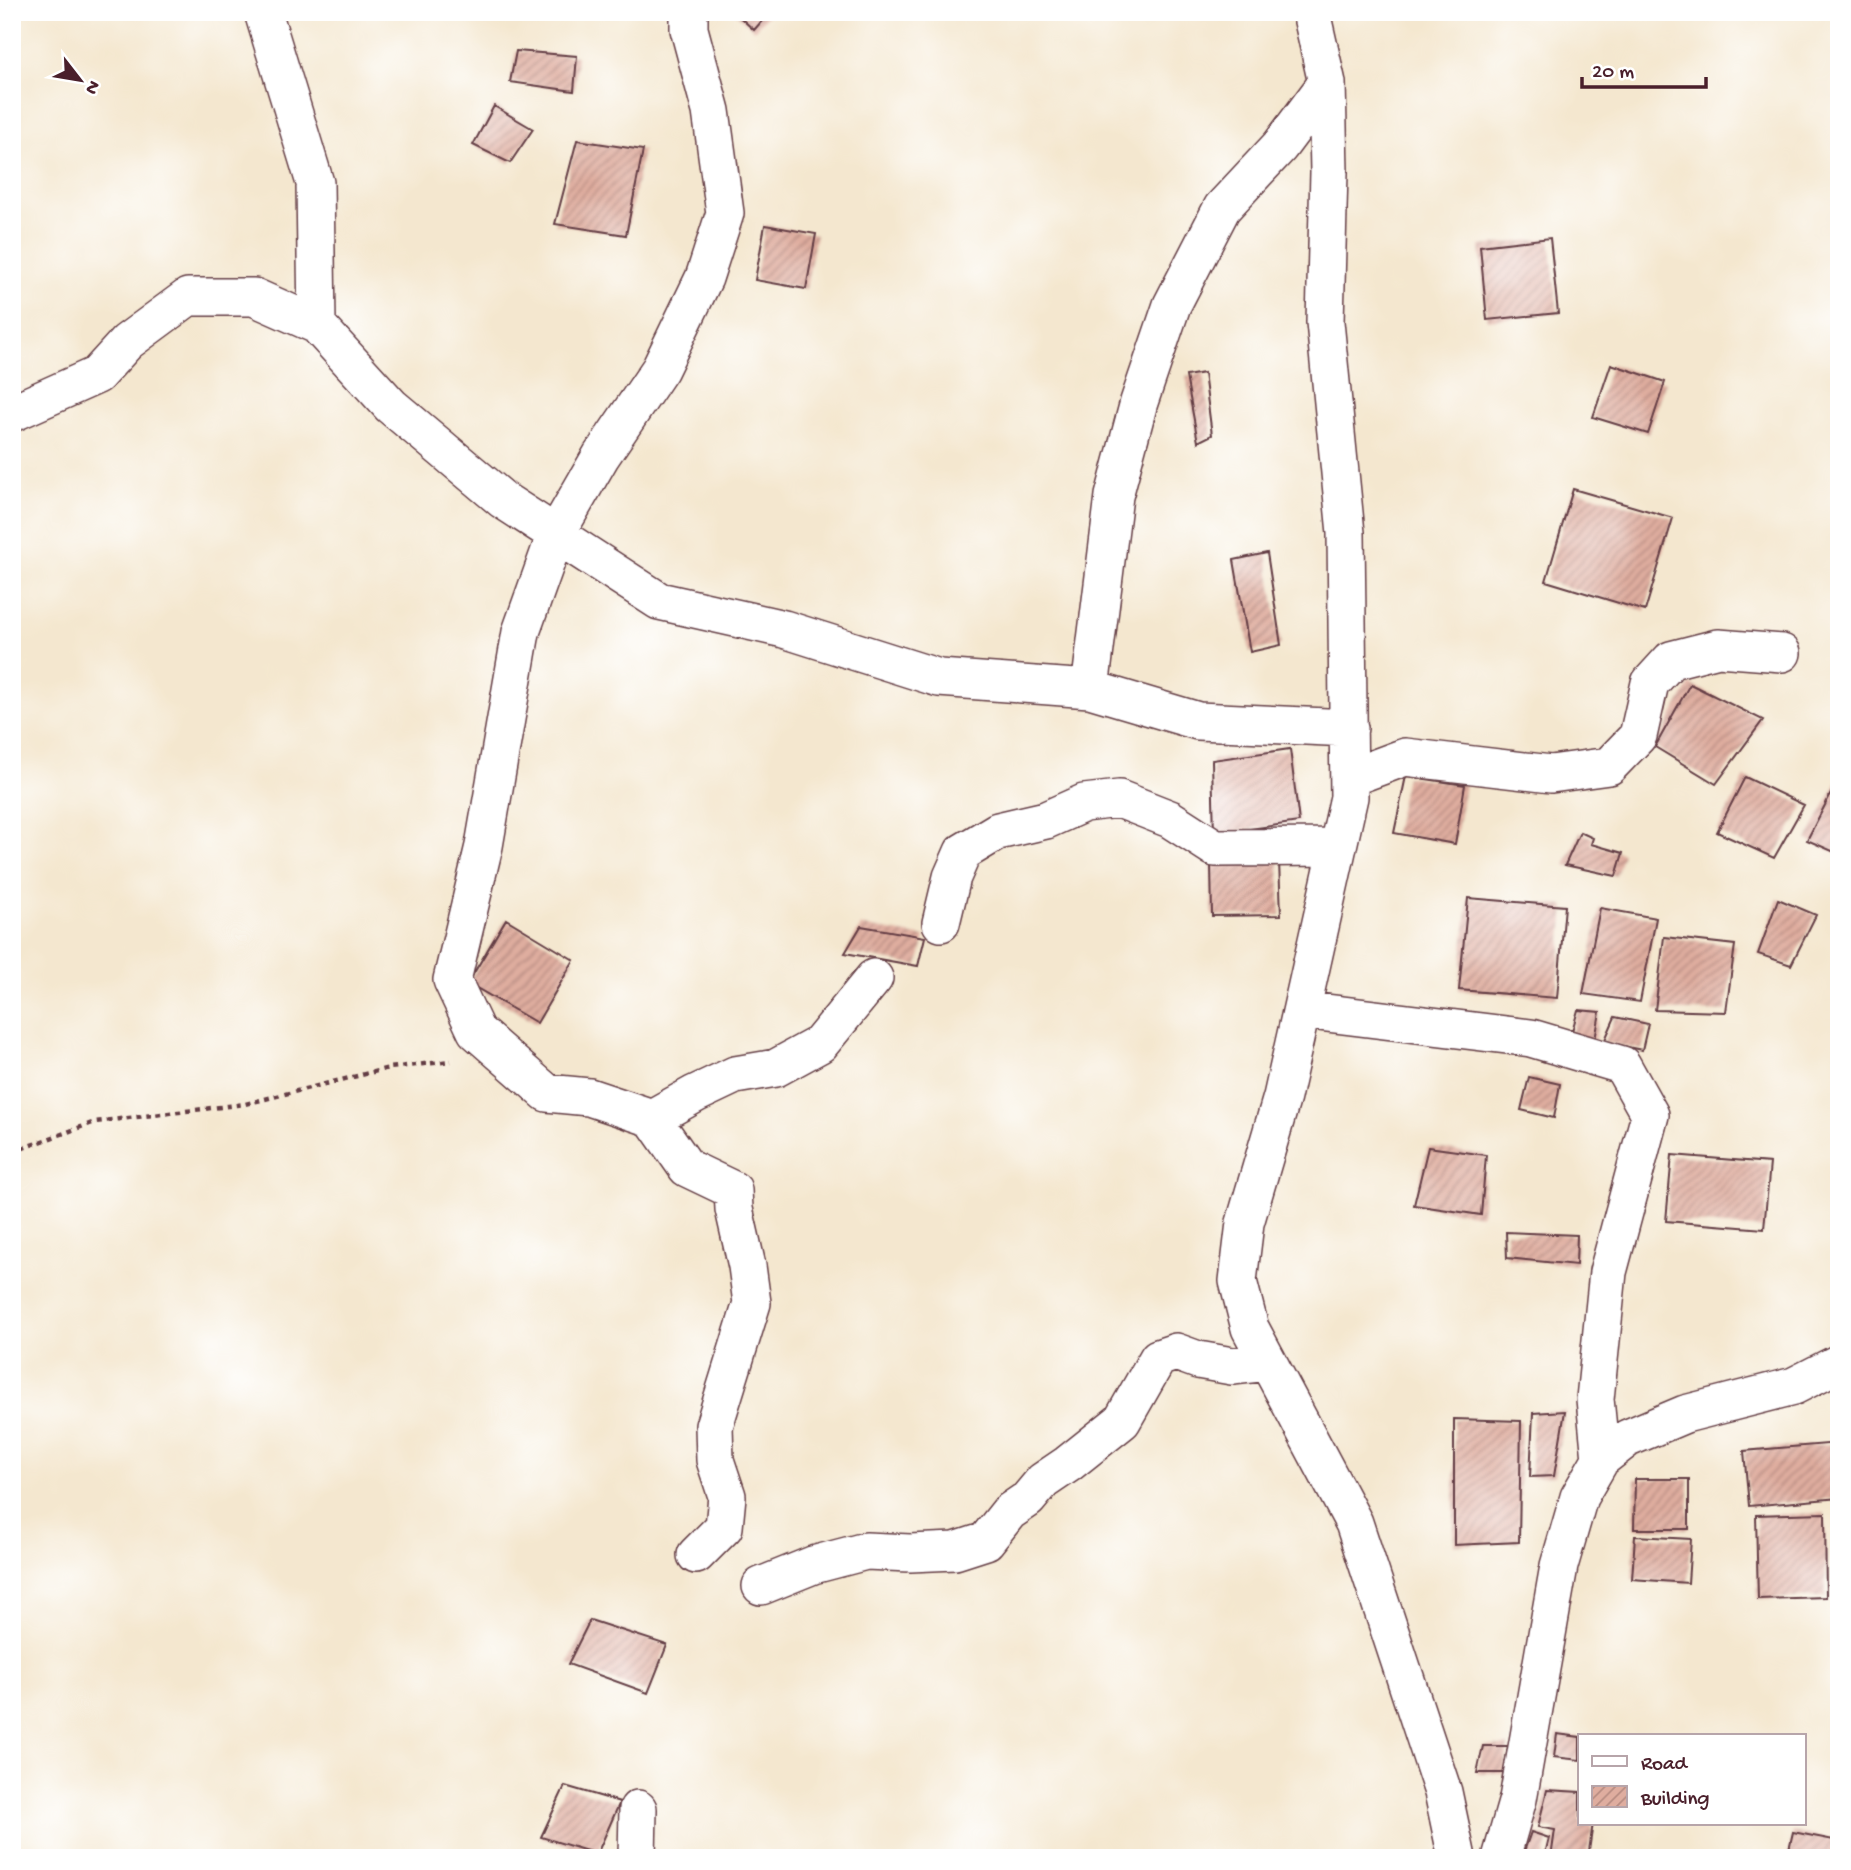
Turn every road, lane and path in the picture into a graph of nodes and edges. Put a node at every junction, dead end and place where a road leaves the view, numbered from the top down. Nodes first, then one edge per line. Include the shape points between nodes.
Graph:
1 (263, 12) edge
2 (689, 12) edge
3 (1311, 12) edge
4 (1327, 83) junction
5 (317, 325) junction
6 (12, 413) edge
7 (556, 534) junction
8 (1782, 653) dead end
9 (1090, 689) junction
10 (1349, 728) junction
11 (1349, 778) junction
12 (1338, 847) junction
13 (940, 923) dead end
14 (874, 978) dead end
15 (1302, 1010) junction
16 (504, 1055) junction
17 (652, 1118) junction
18 (12, 1152) edge
19 (1268, 1362) junction
20 (1839, 1363) edge
21 (1601, 1459) junction
22 (696, 1555) dead end
23 (761, 1586) dead end
24 (638, 1809) dead end
25 (637, 1858) edge
26 (1457, 1858) edge
27 (1502, 1858) edge

1 - 5 street via 315,183
2 - 7 street via 689,29 711,111 725,213 704,278 660,369 601,456
3 - 4 street
4 - 9 street via 1280,146 1222,208 1172,305 1114,496
4 - 10 street via 1325,322 1346,533
5 - 6 street via 254,297 188,297 127,342 97,375
5 - 7 street via 391,406 503,500
7 - 9 street via 659,601 784,629 939,678
7 - 16 street via 521,632 484,846 452,980 476,1031
8 - 11 street via 1718,648 1671,660 1650,683 1638,736 1609,766 1551,774 1405,757
9 - 10 street via 1198,721
10 - 11 street
11 - 12 street
12 - 13 street via 1215,848 1170,819 1119,799 1084,803 1046,820 998,831 963,852
12 - 15 street
14 - 17 street via 820,1044 776,1068 735,1075
15 - 19 street via 1245,1223 1238,1281 1250,1328
15 - 21 street via 1531,1038 1622,1065 1650,1115 1608,1272 1595,1399
16 - 17 street via 547,1093 589,1097
16 - 18 path via 389,1068 246,1104 95,1122
17 - 22 street via 687,1168 733,1190 752,1304 714,1426 715,1460 727,1496 724,1527
19 - 23 street via 1232,1366 1175,1352 1158,1358 1122,1421 1043,1481 986,1541 955,1551 866,1551
19 - 26 street via 1354,1523 1443,1792
20 - 21 street via 1794,1386 1685,1414 1628,1438
21 - 27 street via 1579,1497 1559,1566 1518,1799
24 - 25 street

